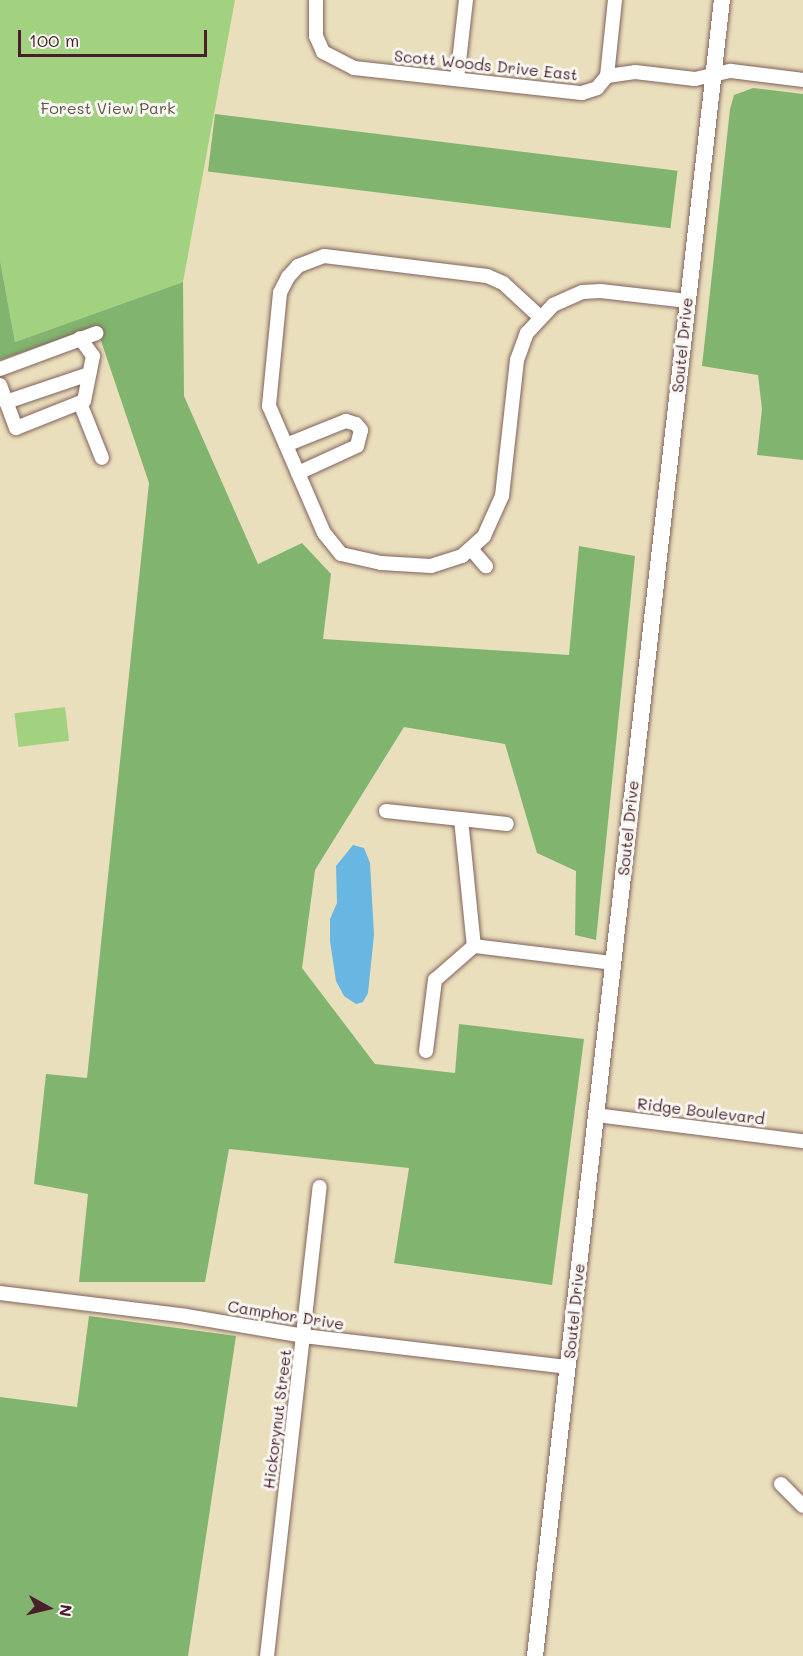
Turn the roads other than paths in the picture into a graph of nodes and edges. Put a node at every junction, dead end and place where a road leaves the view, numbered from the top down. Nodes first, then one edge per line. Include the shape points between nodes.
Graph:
1 (316, 0) edge
2 (466, 0) edge
3 (615, 0) edge
4 (722, 0) edge
5 (607, 75) junction
6 (713, 75) junction
7 (457, 79) junction
8 (803, 80) edge
9 (687, 301) junction
10 (540, 317) junction
11 (96, 333) dead end
12 (80, 338) junction
13 (0, 369) edge
14 (89, 374) junction
15 (0, 385) edge
16 (6, 402) junction
17 (80, 403) junction
18 (286, 445) junction
19 (102, 458) dead end
20 (298, 473) junction
21 (471, 549) junction
22 (486, 566) dead end
23 (386, 811) dead end
24 (461, 819) junction
25 (507, 824) dead end
26 (474, 946) junction
27 (613, 963) junction
28 (426, 1051) dead end
29 (596, 1115) junction
30 (803, 1141) edge
31 (320, 1187) dead end
32 (0, 1293) edge
33 (304, 1336) junction
34 (568, 1367) junction
35 (781, 1484) dead end
36 (803, 1506) edge
37 (267, 1656) edge
38 (535, 1656) edge

1 - 7 street, Scott Woods Drive East via 316,36 323,52 354,68
2 - 7 street
3 - 5 street
4 - 6 main road, Soutel Drive
5 - 6 street via 635,72 695,79
5 - 7 street, Scott Woods Drive East via 597,88 582,93
6 - 8 street via 731,71
6 - 9 main road, Soutel Drive
9 - 10 street via 582,292 553,305
9 - 27 main road, Soutel Drive
10 - 18 street via 503,283 487,276 324,256 298,266 280,293 269,392 269,406
10 - 21 street via 527,333 517,360 502,496 484,536
11 - 12 street
12 - 13 street
12 - 14 street via 93,356
14 - 16 street
14 - 17 street via 84,401
15 - 16 street
16 - 17 street via 16,428
17 - 19 street
18 - 20 street
18 - 20 street via 346,421 356,423 361,430 357,446
20 - 21 street via 324,533 341,554 392,564 431,566 448,563
21 - 22 street
23 - 24 street
24 - 25 street
24 - 26 street
26 - 27 street
26 - 28 street via 435,980
27 - 29 main road, Soutel Drive
29 - 30 street, Ridge Boulevard
29 - 34 main road, Soutel Drive
31 - 33 street, Hickorynut Street
32 - 33 street, Camphor Drive via 186,1316
33 - 34 street, Camphor Drive
33 - 37 street, Hickorynut Street
34 - 38 main road, Soutel Drive
35 - 36 street

